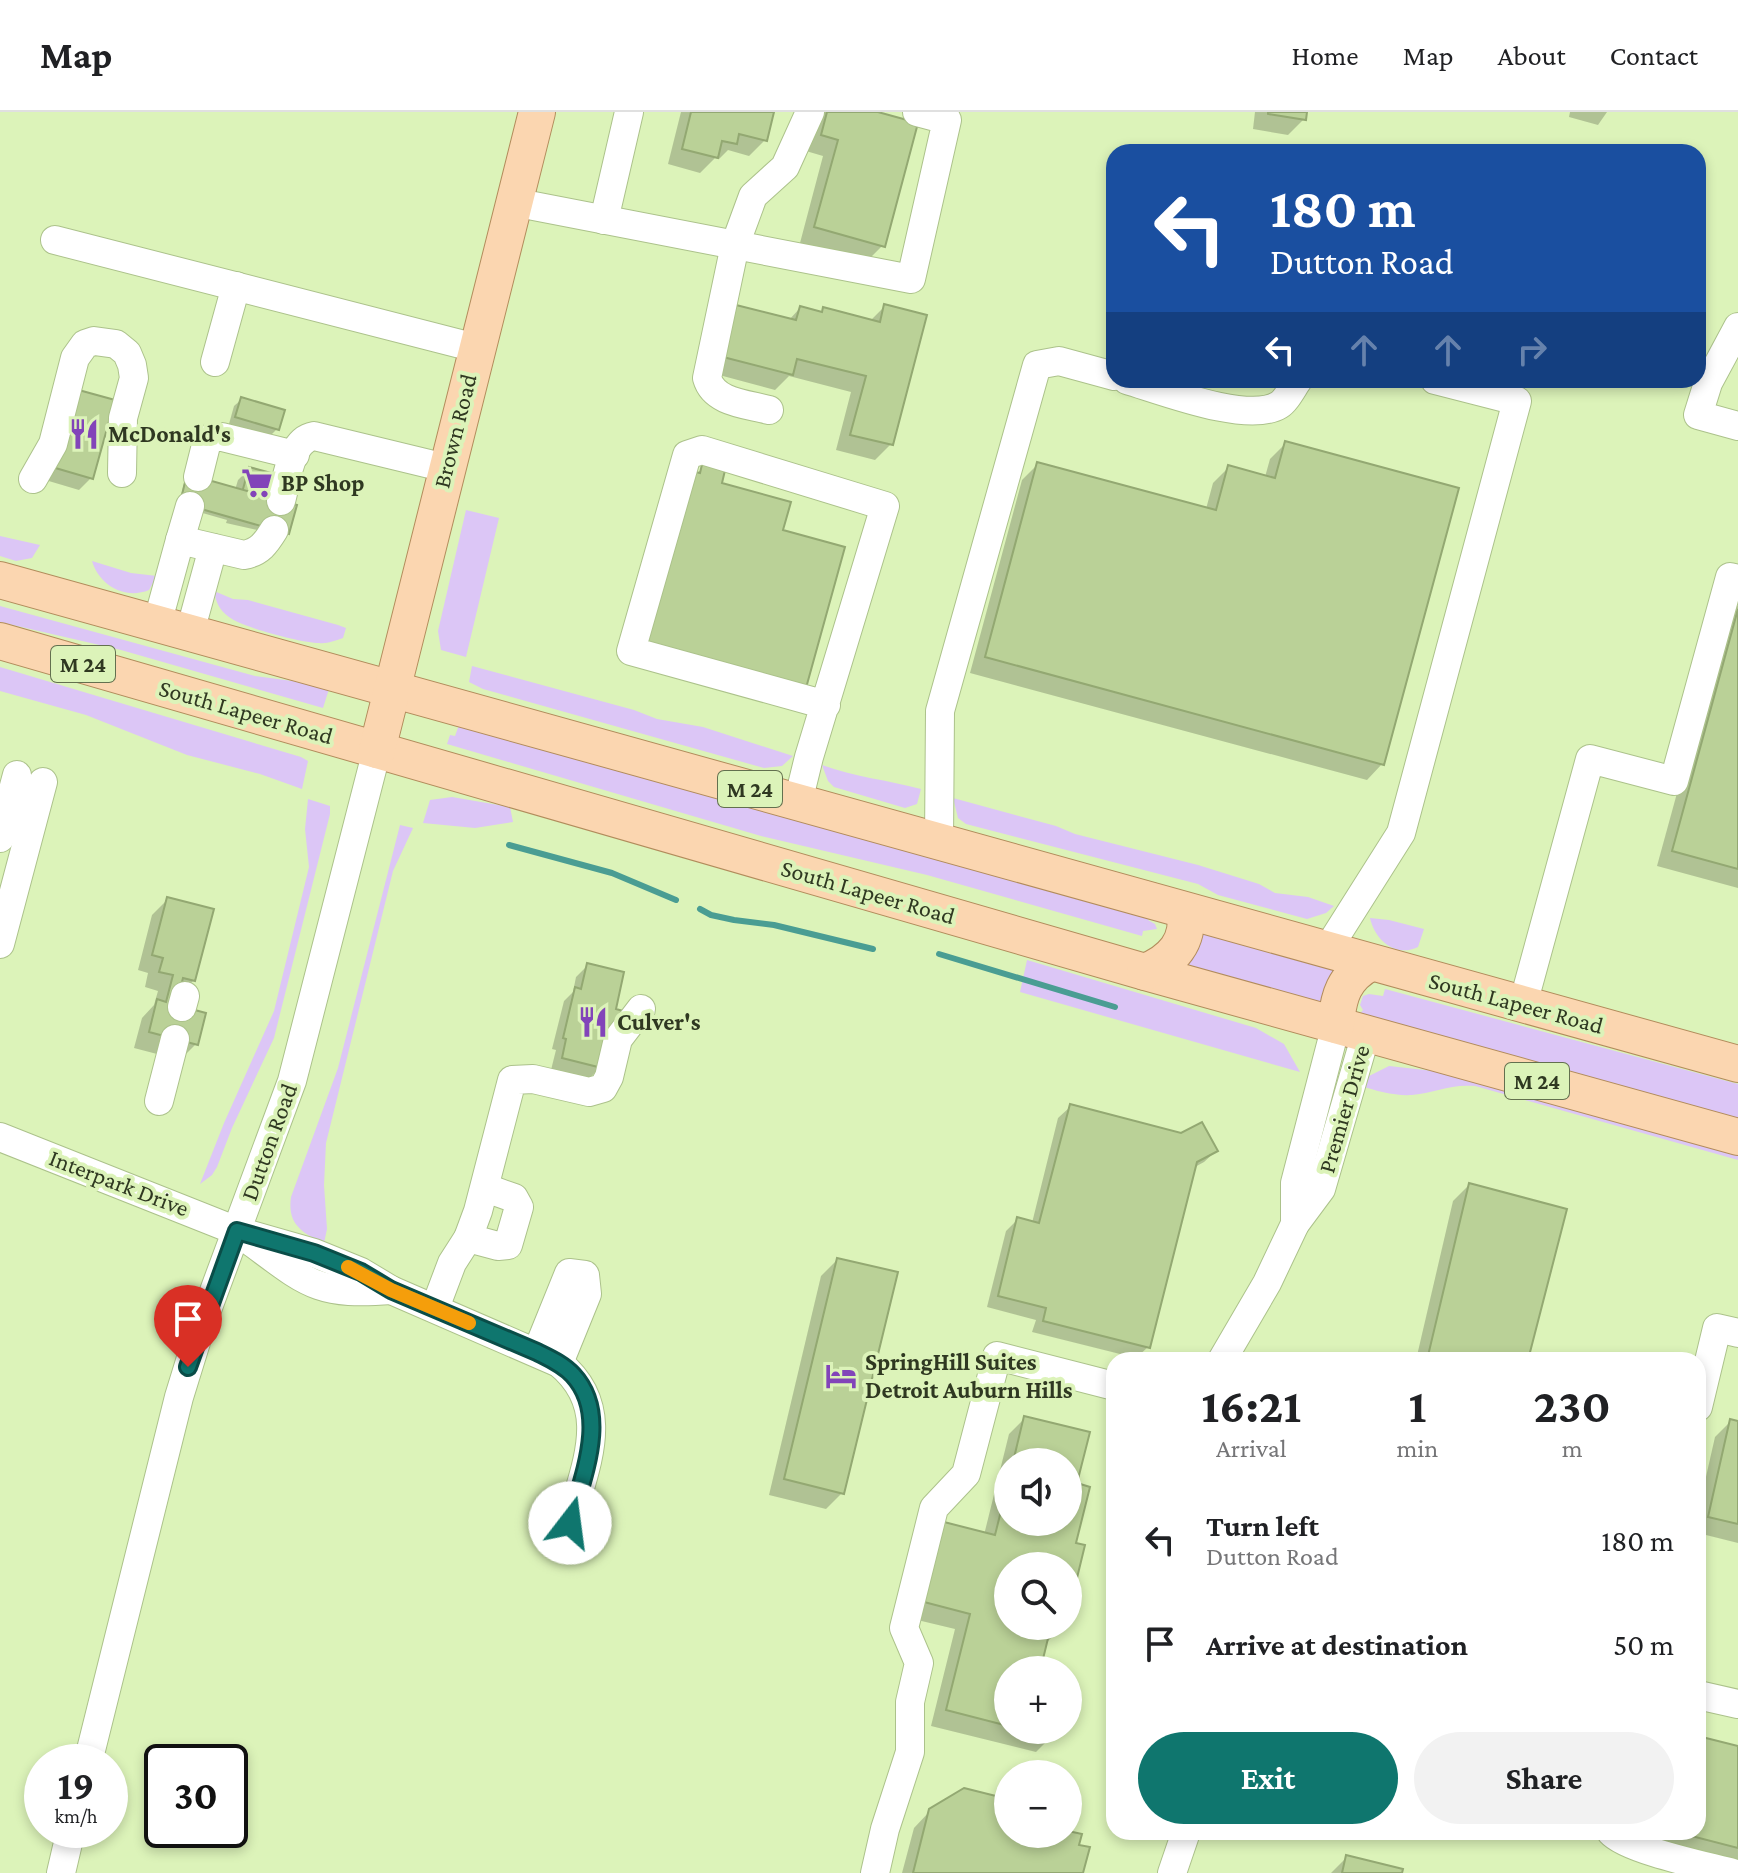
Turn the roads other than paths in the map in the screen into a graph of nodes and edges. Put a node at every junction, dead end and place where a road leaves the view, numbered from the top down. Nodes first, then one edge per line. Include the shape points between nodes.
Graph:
1 (537, 112) edge
2 (629, 112) edge
3 (810, 112) edge
4 (917, 112) edge
5 (513, 202) junction
6 (604, 220) junction
7 (55, 240) dead end
8 (735, 245) junction
9 (236, 286) junction
10 (1738, 327) edge
11 (476, 348) junction
12 (215, 362) dead end
13 (1106, 374) edge
14 (1155, 388) edge
15 (1292, 388) edge
16 (1466, 388) edge
17 (769, 410) dead end
18 (1738, 426) edge
19 (295, 455) junction
20 (446, 468) junction
21 (122, 473) dead end
22 (198, 477) dead end
23 (33, 479) dead end
24 (281, 501) dead end
25 (190, 506) dead end
26 (274, 530) dead end
27 (180, 540) junction
28 (213, 548) junction
29 (1738, 579) edge
30 (0, 580) edge
31 (173, 628) junction
32 (0, 641) edge
33 (392, 689) junction
34 (826, 705) junction
35 (377, 750) junction
36 (798, 802) junction
37 (0, 838) edge
38 (939, 842) junction
39 (1185, 911) junction
40 (0, 944) edge
41 (1327, 950) junction
42 (1370, 963) junction
43 (1145, 972) junction
44 (1523, 1004) junction
45 (641, 1009) dead end
46 (1351, 1029) junction
47 (175, 1039) dead end
48 (1738, 1064) edge
49 (159, 1101) dead end
50 (0, 1137) edge
51 (1738, 1137) edge
52 (486, 1188) junction
53 (237, 1231) junction
54 (468, 1238) junction
55 (435, 1308) junction
56 (1738, 1333) edge
57 (1227, 1352) edge
58 (1706, 1374) edge
59 (1106, 1384) edge
60 (570, 1523) dead end
61 (1706, 1697) edge
62 (1738, 1704) edge
63 (92, 1744) edge
64 (1183, 1840) edge
65 (1621, 1840) edge
66 (67, 1848) edge
67 (61, 1873) edge
68 (875, 1873) edge
69 (1172, 1873) edge
70 (1733, 1873) edge

1 - 5 main road, Brown Road
2 - 6 street
3 - 8 street via 785,167 753,196
4 - 8 street via 947,120 911,279
5 - 6 street
5 - 11 main road, Brown Road
6 - 8 street
7 - 9 street
8 - 17 street via 707,378 717,396
9 - 11 street
9 - 12 street
10 - 18 street via 1708,383 1698,415
11 - 20 main road, Brown Road
13 - 38 street via 1059,361 1037,365 940,711
14 - 15 street via 1253,412 1280,405
16 - 41 street via 1517,401 1401,833
19 - 20 street via 305,437 314,436
19 - 22 street via 212,437
19 - 24 street
20 - 33 main road, Brown Road
21 - 23 street via 123,418 134,378 127,353 106,353 83,363 69,377 53,444
25 - 27 street
26 - 28 street via 255,553
27 - 28 street
27 - 31 street
28 - 31 street
29 - 44 street via 1730,577 1674,781 1590,759
30 - 31 main road, South Lapeer Road / M 24
31 - 33 main road, South Lapeer Road / M 24
32 - 35 main road, South Lapeer Road / M 24
33 - 35 main road, Brown Road
33 - 36 main road, South Lapeer Road / M 24
34 - 34 street via 885,506 702,450 687,455 631,651
34 - 36 street
35 - 43 main road, South Lapeer Road / M 24
35 - 53 street, Dutton Road via 296,1070
36 - 38 main road, South Lapeer Road / M 24
37 - 40 street via 30,779
38 - 39 main road, South Lapeer Road / M 24
39 - 41 main road, South Lapeer Road / M 24
39 - 43 main road via 1180,945 1172,957
41 - 42 main road, South Lapeer Road / M 24
42 - 44 main road, South Lapeer Road / M 24
42 - 46 main road via 1343,989
43 - 46 main road, South Lapeer Road / M 24
44 - 48 main road, South Lapeer Road / M 24
45 - 52 street via 618,1039 603,1088 589,1092 533,1079 512,1080
46 - 51 main road, South Lapeer Road / M 24
46 - 57 street, Premier Drive via 1295,1183 1295,1224
47 - 49 street
50 - 53 street, Interpark Drive
52 - 54 street
52 - 54 street via 514,1198 519,1207 508,1245
53 - 55 street, Interpark Drive via 321,1288 354,1293 391,1290
53 - 63 street, Dutton Road via 183,1382
54 - 55 street
55 - 60 street, Interpark Drive via 548,1357 573,1375 584,1391 592,1425
56 - 58 street via 1717,1328
59 - 68 street via 997,1356 966,1474 934,1508 904,1628 919,1663 910,1702 910,1752
61 - 62 street
64 - 69 street
65 - 70 street
66 - 67 street

